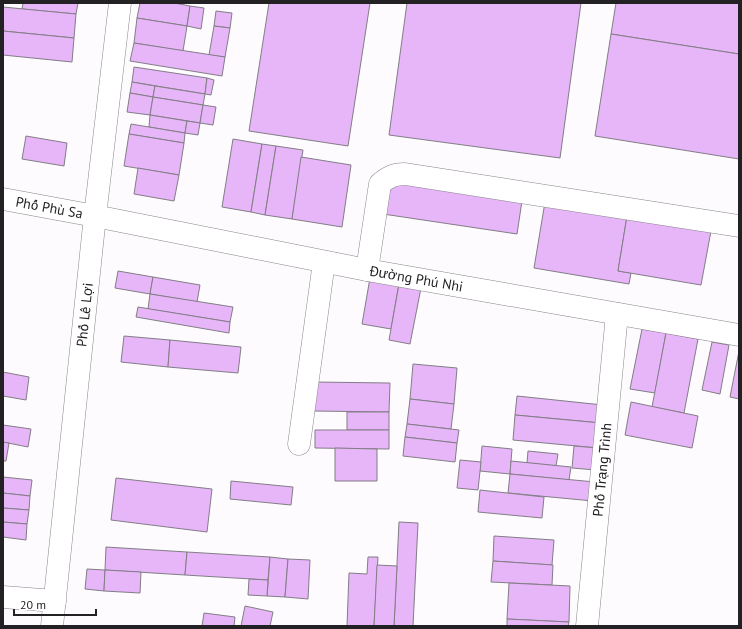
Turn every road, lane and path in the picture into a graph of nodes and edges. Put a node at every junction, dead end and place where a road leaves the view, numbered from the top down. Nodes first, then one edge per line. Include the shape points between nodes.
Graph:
1 (120, 3) edge
2 (3, 199) edge
3 (95, 216) junction
4 (739, 226) edge
5 (324, 262) junction
6 (367, 270) junction
7 (617, 314) junction
8 (739, 335) edge
9 (300, 444) dead end
10 (3, 597) edge
11 (55, 601) junction
12 (52, 626) edge
13 (587, 626) edge

1 - 3 street, Phố Lê Lợi
2 - 3 street, Phố Phù Sa
3 - 5 street, Đường Phú Nhi
3 - 11 street, Phố Lê Lợi
4 - 6 street via 396,174 380,184
5 - 6 street, Đường Phú Nhi
5 - 9 street
6 - 7 street, Đường Phú Nhi
7 - 8 street, Đường Phú Nhi
7 - 13 street, Phố Trạng Trình
10 - 11 street
11 - 12 street, Phố Lê Lợi

